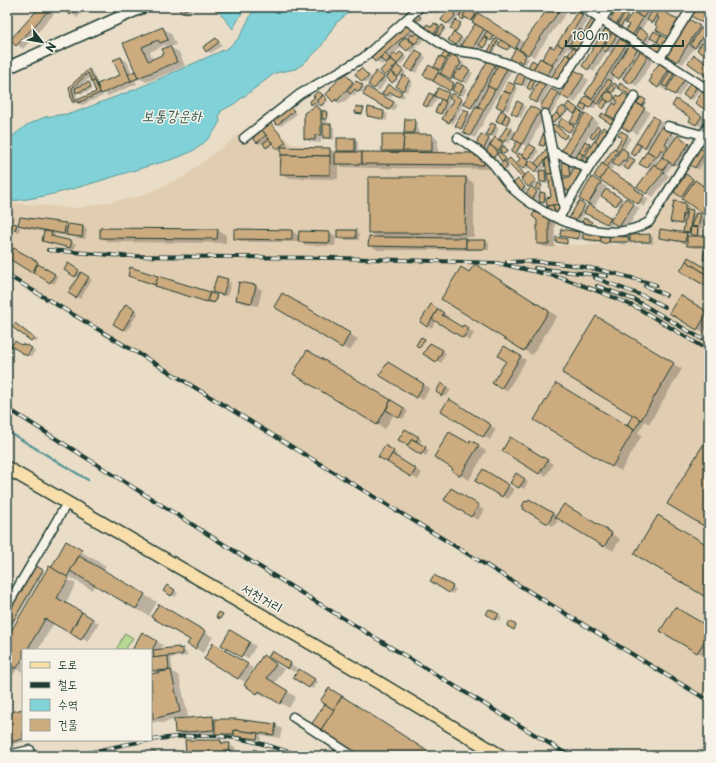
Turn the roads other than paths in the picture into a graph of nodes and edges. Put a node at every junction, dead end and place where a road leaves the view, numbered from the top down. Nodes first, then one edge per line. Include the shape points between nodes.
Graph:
1 (143, 7) edge
2 (420, 7) edge
3 (581, 7) edge
4 (610, 7) edge
5 (692, 7) edge
6 (406, 20) junction
7 (601, 20) junction
8 (660, 58) junction
9 (7, 68) edge
10 (709, 90) edge
11 (636, 96) dead end
12 (545, 114) dead end
13 (709, 125) edge
14 (668, 126) dead end
15 (703, 134) junction
16 (244, 138) dead end
17 (458, 138) dead end
18 (552, 151) junction
19 (588, 169) junction
20 (564, 210) junction
21 (559, 218) junction
22 (7, 468) edge
23 (67, 503) junction
24 (7, 606) edge
25 (293, 717) dead end
26 (30, 750) dead end
27 (7, 755) edge
28 (353, 756) edge
29 (501, 756) edge

1 - 9 street
2 - 6 street
3 - 7 street
4 - 7 street
5 - 8 street
6 - 7 street via 450,50 480,54 559,85
6 - 16 street via 363,58 300,94
7 - 8 street
8 - 10 street
11 - 19 street
12 - 18 street
13 - 15 street
14 - 15 street
15 - 21 street via 649,222 637,229 619,232 582,228
17 - 21 street via 483,154 512,189 529,202
18 - 19 street
18 - 20 street
19 - 20 street
20 - 21 street
22 - 23 main road, 서천거리
23 - 24 street
23 - 29 main road, 서천거리
25 - 28 street
26 - 27 street

